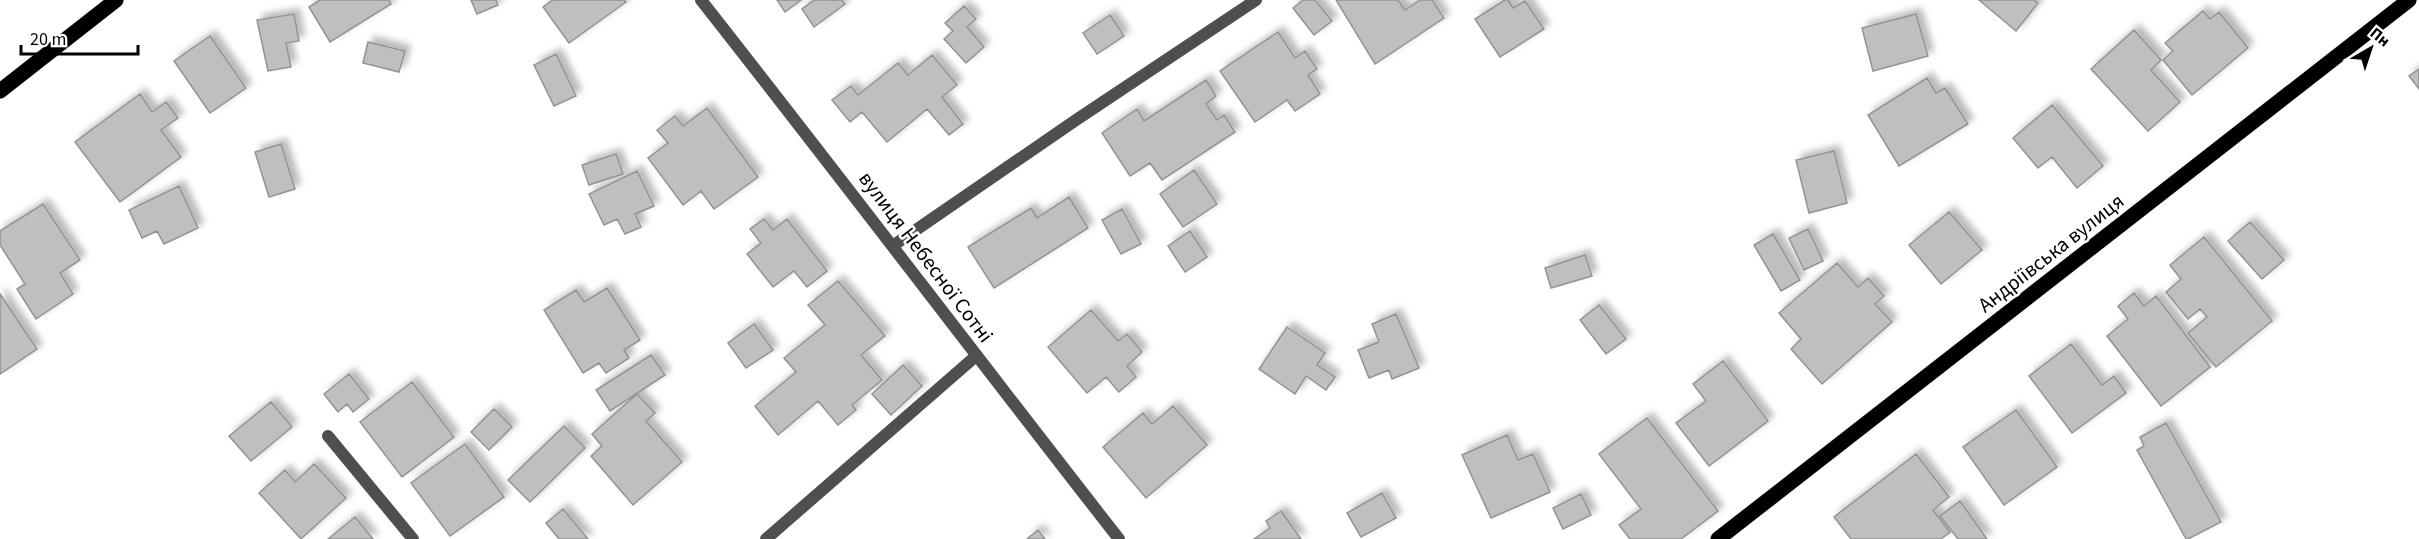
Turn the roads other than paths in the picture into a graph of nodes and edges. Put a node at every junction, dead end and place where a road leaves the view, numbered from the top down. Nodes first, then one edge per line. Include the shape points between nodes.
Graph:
1 (116, 0) edge
2 (701, 0) edge
3 (1256, 0) edge
4 (2409, 0) edge
5 (0, 92) edge
6 (894, 245) junction
7 (976, 356) junction
8 (328, 436) dead end
9 (413, 539) edge
10 (766, 539) edge
11 (1119, 539) edge
12 (1718, 539) edge

1 - 5 main road
2 - 6 street, вулиця Небесної Сотні
3 - 6 street
4 - 12 main road, Андріївська вулиця
6 - 7 street, вулиця Небесної Сотні
7 - 10 street
7 - 11 street, вулиця Небесної Сотні
8 - 9 street

